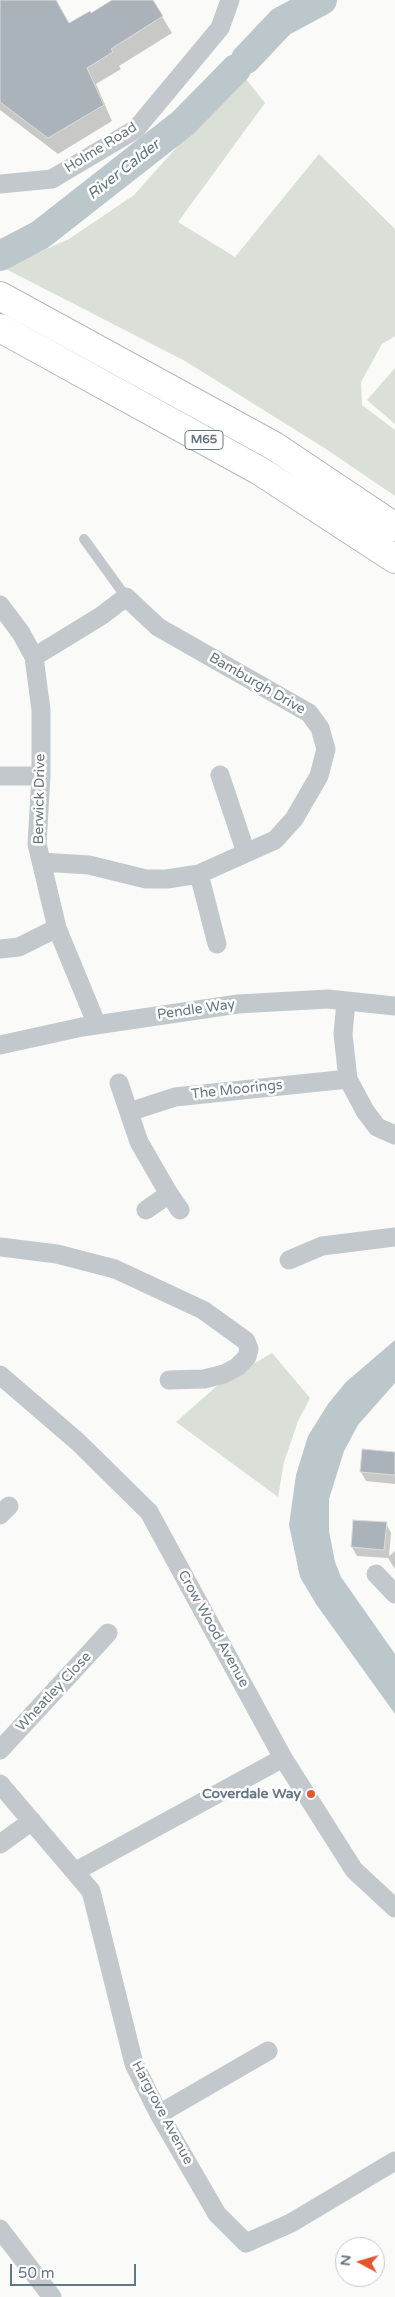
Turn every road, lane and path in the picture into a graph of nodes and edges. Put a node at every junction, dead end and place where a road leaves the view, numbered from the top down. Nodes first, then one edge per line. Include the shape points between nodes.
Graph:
1 (230, 0) edge
2 (0, 184) edge
3 (0, 296) edge
4 (3, 329) edge
5 (395, 527) edge
6 (84, 540) dead end
7 (395, 559) edge
8 (126, 597) junction
9 (0, 605) edge
10 (34, 657) junction
11 (220, 775) dead end
12 (0, 776) edge
13 (41, 776) junction
14 (246, 853) junction
15 (41, 862) junction
16 (200, 874) junction
17 (57, 928) junction
18 (217, 944) dead end
19 (0, 949) edge
20 (346, 1001) junction
21 (395, 1006) edge
22 (97, 1025) junction
23 (0, 1045) edge
24 (348, 1079) junction
25 (120, 1084) dead end
26 (129, 1112) junction
27 (395, 1135) edge
28 (169, 1194) junction
29 (146, 1210) dead end
30 (180, 1210) dead end
31 (395, 1237) edge
32 (0, 1247) edge
33 (289, 1260) dead end
34 (0, 1375) edge
35 (169, 1380) dead end
36 (376, 1574) dead end
37 (395, 1594) edge
38 (108, 1633) dead end
39 (0, 1750) edge
40 (282, 1758) junction
41 (0, 1784) edge
42 (32, 1822) junction
43 (0, 1844) edge
44 (76, 1871) junction
45 (395, 1908) edge
46 (268, 2051) dead end
47 (159, 2114) junction
48 (395, 2161) edge
49 (0, 2229) edge
50 (52, 2297) edge

1 - 2 street, Holme Road via 220,28 136,129 52,179
3 - 5 highway, M65 via 274,446
4 - 7 highway, M65 via 260,471
6 - 8 lane
8 - 10 street
8 - 14 street, Bamburgh Drive via 158,627 309,713 320,728 326,749 319,776 294,819 275,840
9 - 10 street, Berwick Drive
10 - 13 street, Berwick Drive via 40,685
11 - 14 street
12 - 13 street
13 - 15 street, Berwick Drive via 37,844
14 - 16 street, Bamburgh Drive
15 - 16 street, Bamburgh Drive via 89,865 146,879
15 - 17 street, Berwick Drive
16 - 18 street
17 - 19 street via 19,946
17 - 22 street, Berwick Drive
20 - 21 street, Pendle Way
20 - 22 street, Pendle Way via 238,1004
20 - 24 street via 343,1034
22 - 23 street, Pendle Way
24 - 26 street, The Moorings via 175,1097
24 - 27 street via 377,1127
25 - 26 street
26 - 28 street via 146,1155
28 - 29 street
28 - 30 street
31 - 33 street via 322,1246
32 - 35 street via 57,1254 115,1269 203,1310 246,1341 247,1356 224,1374 204,1379
34 - 40 street, Crow Wood Avenue via 78,1442 149,1512
36 - 37 street
38 - 39 street, Wheatley Close
40 - 44 street
40 - 45 street, Crow Wood Avenue via 354,1870
41 - 42 street, Hargrove Avenue
42 - 43 street
42 - 44 street, Hargrove Avenue
44 - 47 street, Hargrove Avenue via 91,1891 134,2064
46 - 47 street
47 - 48 street, Hargrove Avenue via 217,2214 246,2243 291,2223
49 - 50 street

